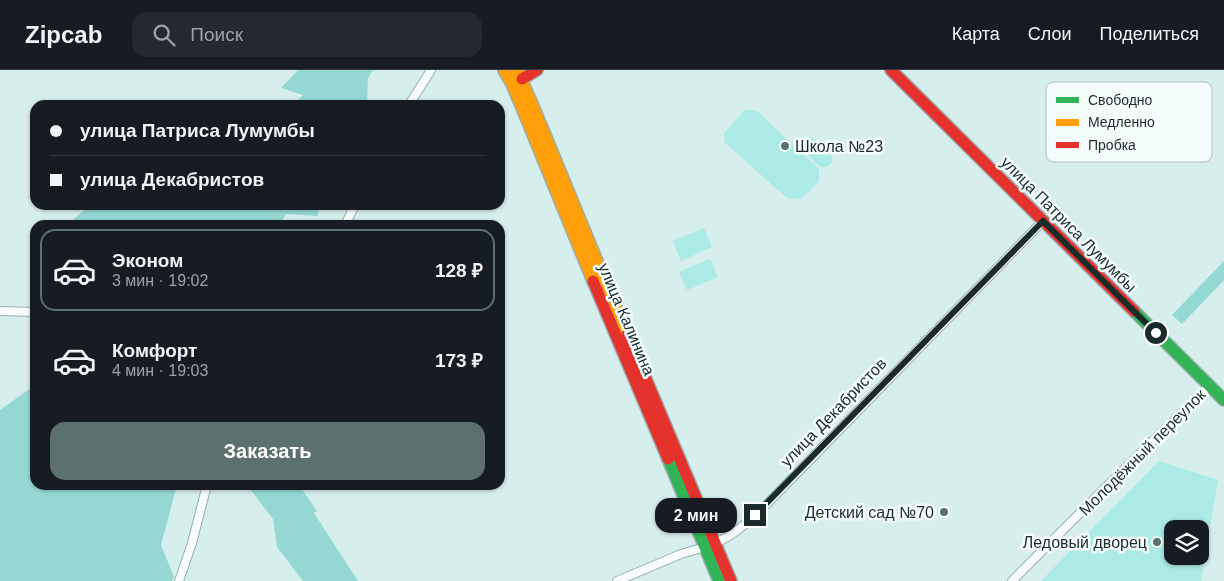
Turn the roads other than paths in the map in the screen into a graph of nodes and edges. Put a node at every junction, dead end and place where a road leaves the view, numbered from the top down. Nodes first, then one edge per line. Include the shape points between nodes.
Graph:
1 (430, 70) edge
2 (504, 70) edge
3 (536, 70) edge
4 (891, 70) edge
5 (517, 78) edge
6 (412, 100) edge
7 (1043, 221) junction
8 (0, 311) edge
9 (30, 312) edge
10 (1209, 386) junction
11 (1224, 400) edge
12 (206, 490) edge
13 (710, 545) junction
14 (178, 581) edge
15 (617, 581) edge
16 (719, 581) edge
17 (731, 581) edge
18 (1012, 581) edge

1 - 6 street
2 - 5 main road, улица Калинина
3 - 5 main road
4 - 7 main road, улица Патриса Лумумбы
5 - 13 main road, улица Калинина via 672,443
7 - 10 main road, улица Патриса Лумумбы
7 - 13 street, улица Декабристов via 766,504 735,534
8 - 9 street
10 - 11 main road, улица Патриса Лумумбы
10 - 18 street, Молодёжный переулок
12 - 14 street
13 - 15 street, улица Декабристов
13 - 16 main road, улица Калинина
13 - 17 main road, улица Калинина

